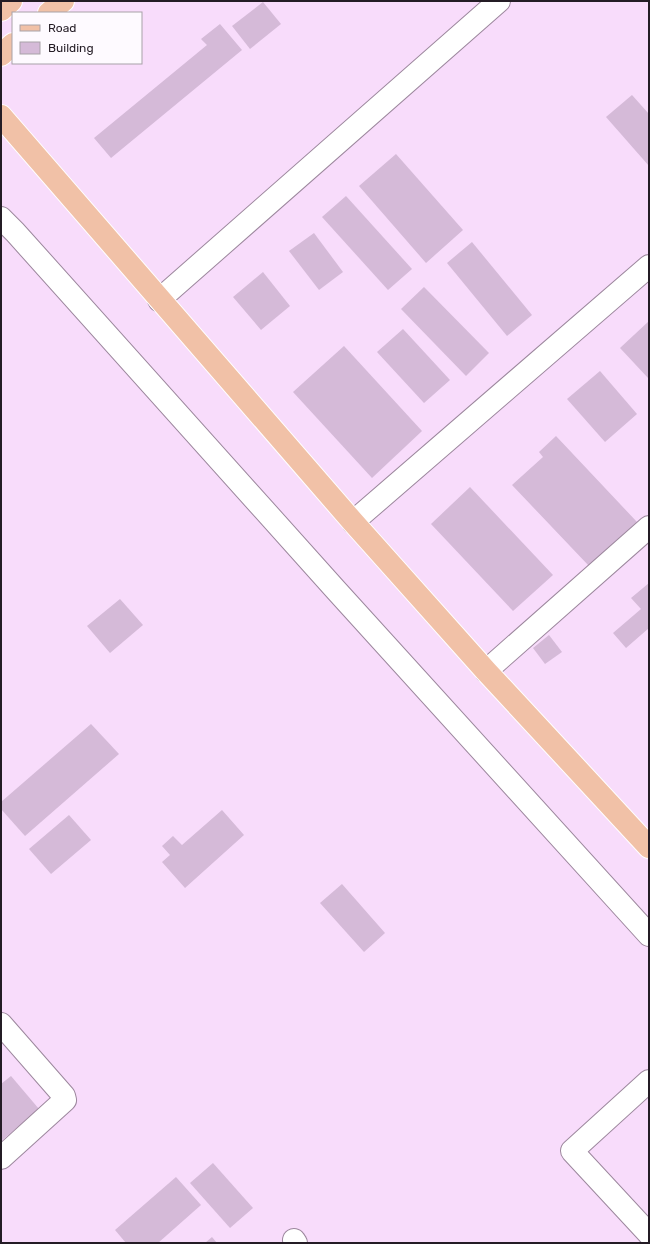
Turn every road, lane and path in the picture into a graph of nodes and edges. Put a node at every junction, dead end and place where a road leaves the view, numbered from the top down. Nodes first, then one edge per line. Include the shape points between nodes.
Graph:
1 (11, 1) edge
2 (63, 1) edge
3 (499, 1) edge
4 (1, 10) edge
5 (50, 12) edge
6 (12, 45) edge
7 (1, 55) edge
8 (1, 116) edge
9 (1, 218) edge
10 (649, 266) edge
11 (159, 300) junction
12 (353, 522) junction
13 (649, 527) edge
14 (486, 671) junction
15 (649, 847) edge
16 (649, 935) edge
17 (1, 1024) edge
18 (649, 1081) edge
19 (1, 1158) edge
20 (649, 1234) edge

1 - 4 main road
2 - 5 main road
3 - 11 lane
6 - 7 main road
8 - 11 main road
9 - 16 lane
10 - 12 lane
11 - 12 main road
12 - 14 main road
13 - 14 lane
14 - 15 main road
17 - 19 lane via 65,1100
18 - 20 lane via 572,1151

